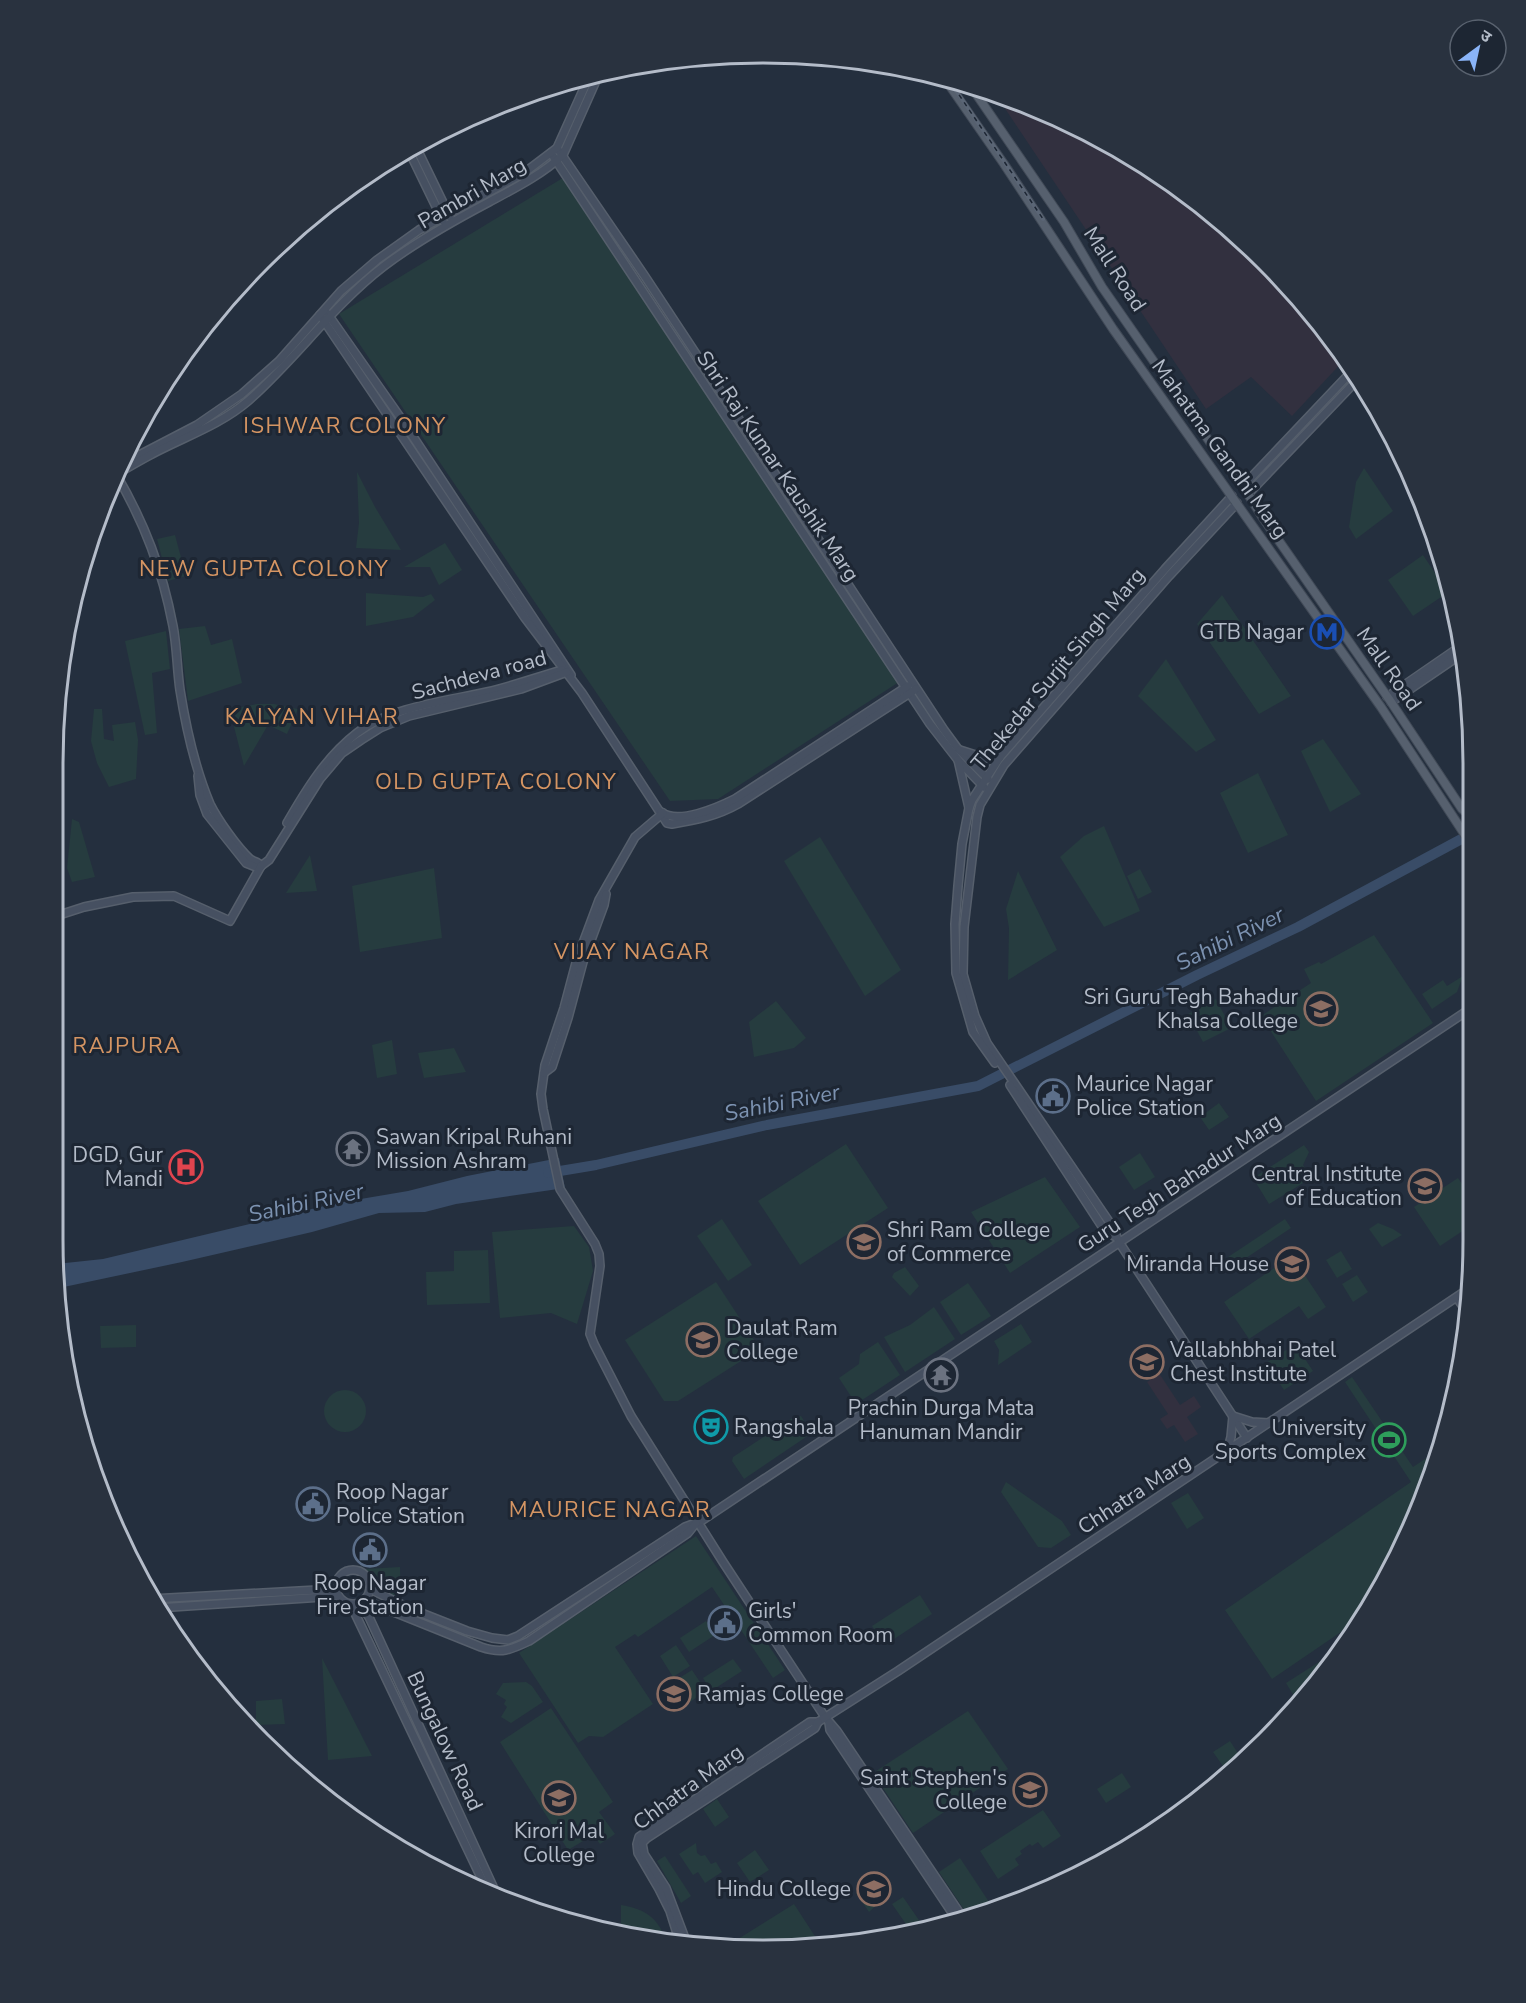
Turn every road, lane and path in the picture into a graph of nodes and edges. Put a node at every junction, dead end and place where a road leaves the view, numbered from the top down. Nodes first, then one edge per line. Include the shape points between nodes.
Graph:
1 (594, 84) edge
2 (585, 86) edge
3 (951, 89) edge
4 (979, 97) edge
5 (557, 148) junction
6 (551, 153) junction
7 (419, 154) edge
8 (412, 157) edge
9 (560, 158) junction
10 (445, 216) junction
11 (449, 224) junction
12 (1091, 267) junction
13 (1078, 277) junction
14 (322, 312) junction
15 (327, 319) junction
16 (683, 334) junction
17 (674, 340) junction
18 (1347, 377) edge
19 (1352, 385) edge
20 (132, 459) edge
21 (129, 467) edge
22 (121, 484) edge
23 (1246, 489) junction
24 (1234, 499) junction
25 (1454, 651) edge
26 (1455, 658) edge
27 (567, 672) junction
28 (911, 688) junction
29 (1389, 700) junction
30 (958, 749) junction
31 (1000, 757) junction
32 (958, 760) junction
33 (986, 777) junction
34 (993, 782) junction
35 (981, 785) junction
36 (988, 790) junction
37 (969, 808) junction
38 (1463, 810) edge
39 (660, 812) junction
40 (1463, 831) edge
41 (260, 864) junction
42 (63, 914) edge
43 (1463, 1014) edge
44 (993, 1058) junction
45 (1117, 1240) junction
46 (1461, 1295) edge
47 (1457, 1298) junction
48 (1460, 1302) edge
49 (1233, 1416) junction
50 (1269, 1423) junction
51 (1247, 1438) junction
52 (1227, 1452) junction
53 (697, 1523) junction
54 (370, 1589) junction
55 (337, 1592) junction
56 (162, 1599) edge
57 (358, 1603) junction
58 (168, 1607) edge
59 (827, 1720) junction
60 (818, 1722) junction
61 (483, 1882) edge
62 (493, 1886) edge
63 (959, 1912) edge
64 (953, 1913) edge
65 (677, 1935) edge
66 (684, 1935) edge

1 - 9 street
2 - 5 street, Pambri Marg
3 - 13 main road, Mahatma Gandhi Marg
4 - 12 main road, Mall Road
5 - 6 street, Pambri Marg
5 - 9 street, Shri Raj Kumar Kaushik Marg
6 - 9 street, Shri Raj Kumar Kaushik Marg
6 - 10 street, Pambri Marg
7 - 10 street
8 - 10 street
9 - 11 street, Pambri Marg
9 - 16 street, Shri Raj Kumar Kaushik Marg
9 - 17 street, Shri Raj Kumar Kaushik Marg
10 - 11 street
10 - 14 street, Pambri Marg via 377,260
11 - 15 street, Pambri Marg via 384,266
12 - 13 main road
12 - 23 main road, Mall Road
13 - 24 main road, Mahatma Gandhi Marg
14 - 15 street
14 - 20 street, Pambri Marg via 279,362 242,394 198,425
15 - 21 street, Pambri Marg via 246,402 201,431
15 - 27 street via 484,559
16 - 17 street
16 - 28 street, Shri Raj Kumar Kaushik Marg
17 - 28 street, Shri Raj Kumar Kaushik Marg
18 - 23 street
19 - 23 street
22 - 41 street via 144,526 164,584 200,795 207,814 246,863 256,867
23 - 29 main road, Mall Road
24 - 31 street, Thekedar Surjit Singh Marg via 1172,561
24 - 34 street, Thekedar Surjit Singh Marg
24 - 40 main road, Mahatma Gandhi Marg
25 - 29 street
26 - 29 street
27 - 39 street
27 - 41 street, Sachdeva road via 415,708 380,719 359,731 338,748 316,776
28 - 30 street, Shri Raj Kumar Kaushik Marg
28 - 32 street, Shri Raj Kumar Kaushik Marg via 930,724
28 - 39 street via 720,814 672,824
29 - 38 main road, Mall Road
30 - 31 street via 985,758
30 - 33 street, Shri Raj Kumar Kaushik Marg
31 - 33 street, Thekedar Surjit Singh Marg
32 - 35 street, Shri Raj Kumar Kaushik Marg
32 - 37 street
33 - 34 street, Shri Raj Kumar Kaushik Marg
33 - 35 street, Thekedar Surjit Singh Marg
34 - 36 street, Thekedar Surjit Singh Marg
35 - 36 street, Shri Raj Kumar Kaushik Marg
35 - 37 street, Thekedar Surjit Singh Marg
36 - 44 street, Thekedar Surjit Singh Marg via 976,817 962,966 979,1028
37 - 44 street, Thekedar Surjit Singh Marg via 959,875 955,965 970,1026 982,1048
39 - 53 street via 635,837 599,900 577,959 541,1094 560,1189 599,1254 590,1334 632,1416
41 - 42 street, Sachdeva road via 230,921 174,896 133,897
43 - 45 street, Guru Tegh Bahadur Marg
44 - 45 street via 1106,1231
45 - 49 street
45 - 53 street, Guru Tegh Bahadur Marg
46 - 47 street, Chhatra Marg
47 - 48 street
47 - 50 street, Chhatra Marg
49 - 50 street
49 - 51 street
49 - 52 street
50 - 51 street, Chhatra Marg
51 - 52 street, Chhatra Marg
52 - 59 street, Chhatra Marg
53 - 54 street, Guru Tegh Bahadur Marg via 508,1640 467,1631
53 - 57 street, Guru Tegh Bahadur Marg via 688,1533 510,1650 493,1651
53 - 59 street
54 - 55 street via 364,1575 349,1570 340,1575
54 - 57 street
55 - 56 street
55 - 57 street via 344,1602
55 - 58 street
57 - 61 street
57 - 62 street, Bungalow Road via 369,1617
59 - 60 street, Chhatra Marg
59 - 63 street
59 - 64 street
60 - 65 street, Chhatra Marg via 808,1724 639,1837 638,1853 660,1889
60 - 66 street, Chhatra Marg via 815,1728 642,1843 644,1854 666,1888

